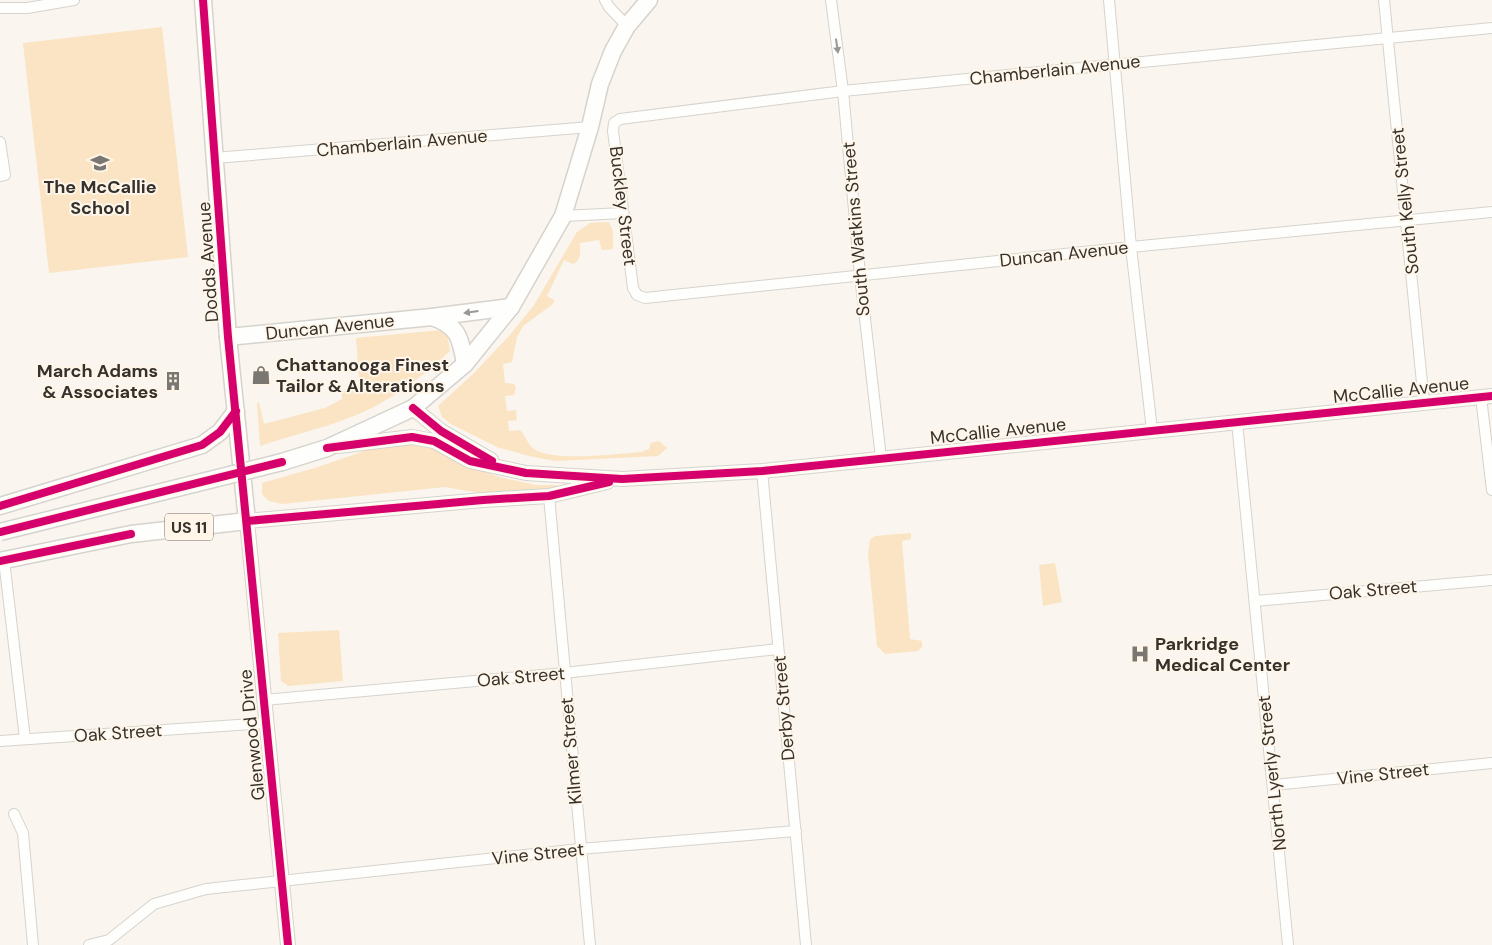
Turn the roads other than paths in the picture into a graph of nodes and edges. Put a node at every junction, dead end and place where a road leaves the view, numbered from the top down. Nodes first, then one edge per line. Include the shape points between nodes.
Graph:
1 (74, 0) edge
2 (203, 0) edge
3 (605, 0) edge
4 (649, 0) edge
5 (831, 0) edge
6 (1109, 0) edge
7 (1384, 0) edge
8 (0, 8) edge
9 (626, 26) junction
10 (1492, 28) edge
11 (1388, 37) junction
12 (1116, 64) junction
13 (843, 91) junction
14 (620, 119) joint
15 (590, 127) junction
16 (0, 142) edge
17 (215, 158) junction
18 (2, 176) edge
19 (1492, 212) edge
20 (623, 214) junction
21 (563, 216) junction
22 (1408, 220) junction
23 (1131, 247) junction
24 (860, 275) junction
25 (638, 295) joint
26 (511, 307) junction
27 (432, 317) junction
28 (228, 337) junction
29 (465, 364) junction
30 (1487, 397) edge
31 (1424, 403) junction
32 (413, 408) junction
33 (236, 411) junction
34 (1237, 422) junction
35 (1152, 430) junction
36 (327, 448) junction
37 (881, 458) junction
38 (507, 469) junction
39 (762, 471) junction
40 (622, 479) junction
41 (1492, 490) edge
42 (549, 496) junction
43 (0, 506) edge
44 (246, 521) junction
45 (0, 532) edge
46 (2, 561) edge
47 (1492, 580) edge
48 (1255, 600) junction
49 (778, 649) junction
50 (564, 673) junction
51 (264, 700) junction
52 (266, 722) junction
53 (0, 740) edge
54 (25, 740) junction
55 (1492, 763) edge
56 (1274, 785) junction
57 (14, 814) dead end
58 (796, 831) junction
59 (580, 850) junction
60 (282, 881) junction
61 (33, 945) edge
62 (89, 945) edge
63 (288, 945) edge
64 (590, 945) edge
65 (806, 945) edge
66 (1288, 945) edge

1 - 8 street via 26,8
2 - 17 main road, Dodds Avenue
3 - 9 street
4 - 9 main road
5 -> 13 street, South Watkins Street
6 - 12 street
7 - 11 street, South Kelly Street
9 - 15 main road via 600,84
10 - 11 street, Chamberlain Avenue
11 - 12 street, Chamberlain Avenue
11 - 22 street, South Kelly Street
12 - 13 street, Chamberlain Avenue
12 - 23 street
13 - 14 street, Chamberlain Avenue
13 - 24 street, South Watkins Street
14 - 20 street, Buckley Street via 614,122 613,130
15 - 17 street, Chamberlain Avenue
15 - 21 main road
16 - 18 street
17 - 28 main road, Dodds Avenue
19 - 22 street, Duncan Avenue
20 - 21 street
20 - 25 street, Buckley Street via 633,288
21 - 26 main road
22 - 23 street, Duncan Avenue
22 - 31 street, South Kelly Street
23 - 24 street, Duncan Avenue
23 - 35 street
24 - 25 street, Duncan Avenue via 645,298
24 - 37 street, South Watkins Street
26 -> 27 main road, Duncan Avenue
26 - 29 main road
27 - 28 main road, Duncan Avenue
27 - 29 main road via 445,321 456,332
28 - 33 main road, Dodds Avenue
29 - 32 main road
30 - 31 main road, McCallie Avenue
30 - 41 street
31 - 34 main road, McCallie Avenue
32 - 36 main road
32 - 38 main road, McCallie Avenue via 464,446
33 - 43 main road via 220,432 202,445
33 - 44 main road, Dodds Avenue
34 - 35 main road, McCallie Avenue
34 - 48 street, North Lyerly Street
35 - 37 main road, McCallie Avenue
36 - 38 main road, McCallie Avenue via 412,437 434,441 470,460
36 - 45 main road, bridge
37 - 39 main road, McCallie Avenue
38 - 40 main road, McCallie Avenue via 549,476
39 - 40 main road, McCallie Avenue
39 - 49 street, Derby Street
40 - 42 main road
42 - 44 main road
42 - 50 street, Kilmer Street
44 - 46 main road, US 11 via 131,534
44 - 51 main road, Glenwood Drive
46 - 54 street
47 - 48 street, Oak Street
48 - 56 street, North Lyerly Street
49 - 50 street, Oak Street
49 - 58 street, Derby Street
50 - 51 street, Oak Street
50 - 59 street, Kilmer Street
51 - 52 main road, Glenwood Drive
52 - 54 street, Oak Street
52 - 60 main road, Glenwood Drive
53 - 54 street, Oak Street
55 - 56 street, Vine Street
56 - 66 street, North Lyerly Street
57 - 61 street via 23,833
58 - 59 street, Vine Street
58 - 65 street, Derby Street
59 - 60 street, Vine Street
59 - 64 street, Kilmer Street
60 - 62 street, Vine Street via 206,889 154,904 109,940
60 - 63 main road, Glenwood Drive

